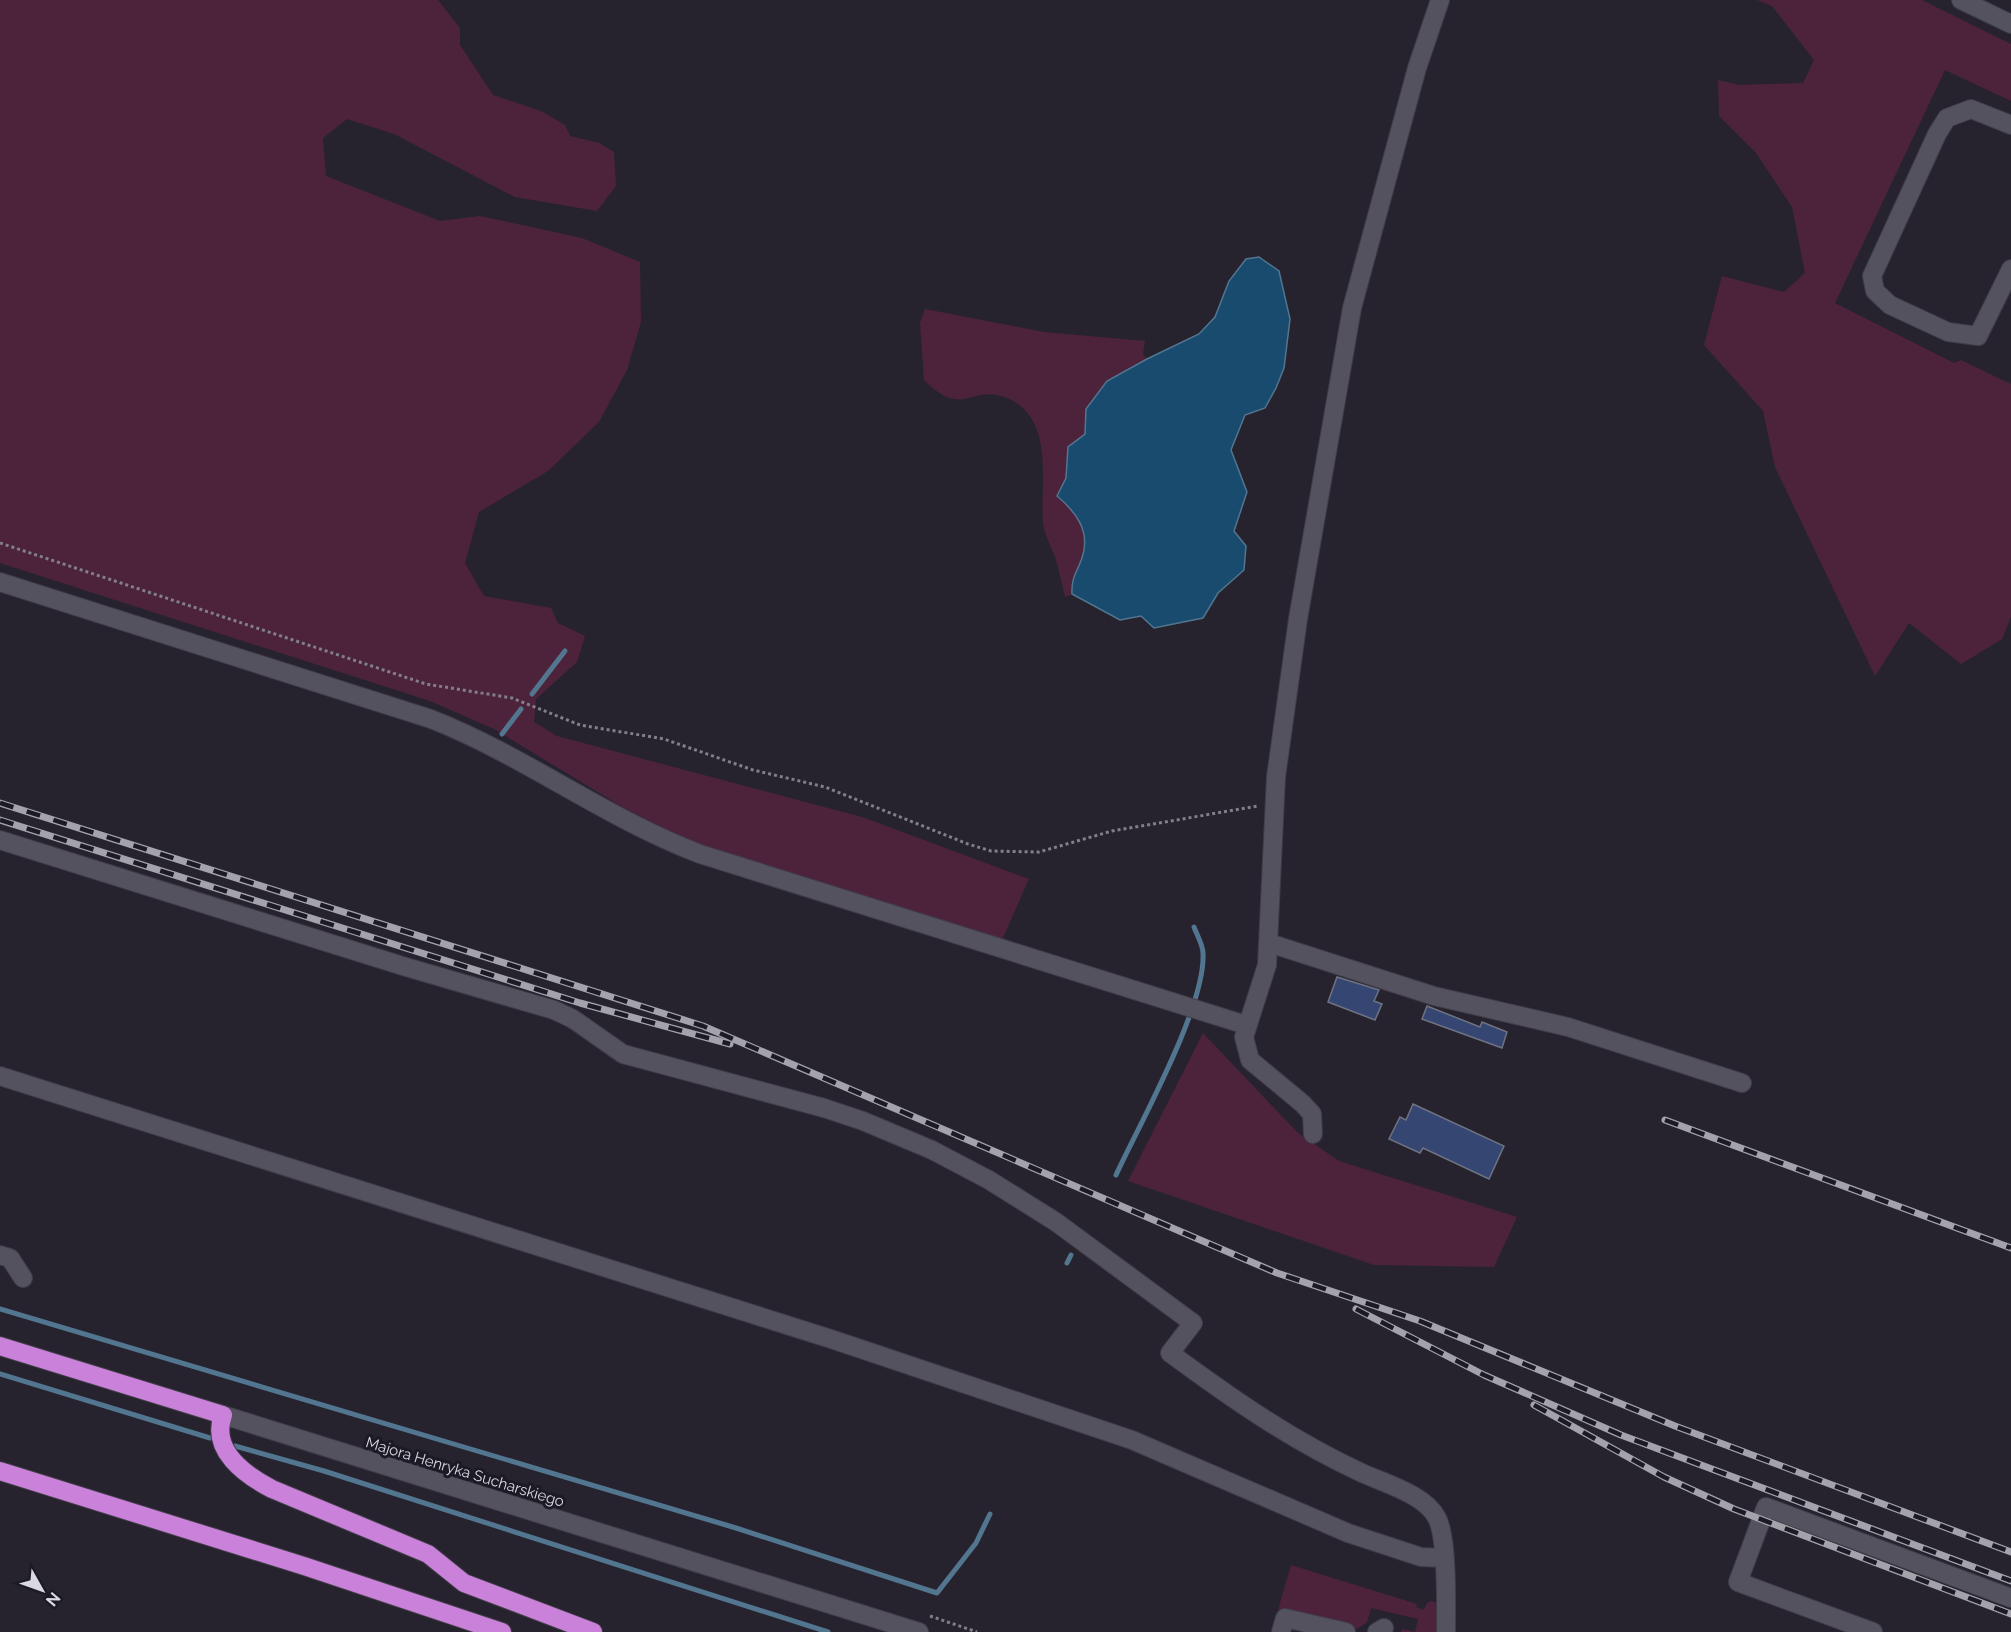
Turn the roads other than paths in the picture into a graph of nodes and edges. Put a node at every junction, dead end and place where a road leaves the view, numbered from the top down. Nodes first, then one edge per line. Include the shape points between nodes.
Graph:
1 (1440, 0) edge
2 (1961, 0) edge
3 (2011, 24) edge
4 (2011, 125) edge
5 (2011, 269) edge
6 (0, 582) edge
7 (0, 840) edge
8 (1269, 943) junction
9 (1246, 1025) junction
10 (0, 1076) edge
11 (1742, 1083) dead end
12 (1313, 1134) dead end
13 (0, 1255) edge
14 (22, 1278) dead end
15 (0, 1346) edge
16 (223, 1415) junction
17 (0, 1471) edge
18 (1444, 1558) junction
19 (2011, 1598) edge
20 (502, 1632) edge
21 (593, 1632) edge
22 (920, 1632) edge
23 (1281, 1632) edge
24 (1346, 1632) edge
25 (1446, 1632) edge
26 (1873, 1632) edge

1 - 8 street via 1417,68 1352,308 1298,619 1274,804
2 - 3 street
4 - 5 street via 1971,109 1947,118 1872,276 1875,291 1890,305 1948,332 1978,336
6 - 9 street via 431,719 492,745 637,828 700,854
7 - 18 street via 554,1010 623,1054 824,1108 932,1150 1056,1222 1193,1323 1170,1353 1238,1403 1323,1454 1424,1504 1438,1520
8 - 9 street via 1266,965
8 - 11 street via 1434,996 1568,1027
9 - 12 street via 1245,1049 1250,1060 1312,1114
10 - 18 street via 799,1328 1111,1433 1348,1533 1421,1557
13 - 14 street via 10,1258
15 - 16 highway, Majora Henryka Sucharskiego
16 - 21 highway via 219,1434 225,1448 249,1477 428,1554 464,1583
16 - 22 street, Majora Henryka Sucharskiego
17 - 20 highway
18 - 25 street
19 - 26 street via 1766,1507 1738,1582
23 - 24 street via 1285,1618

